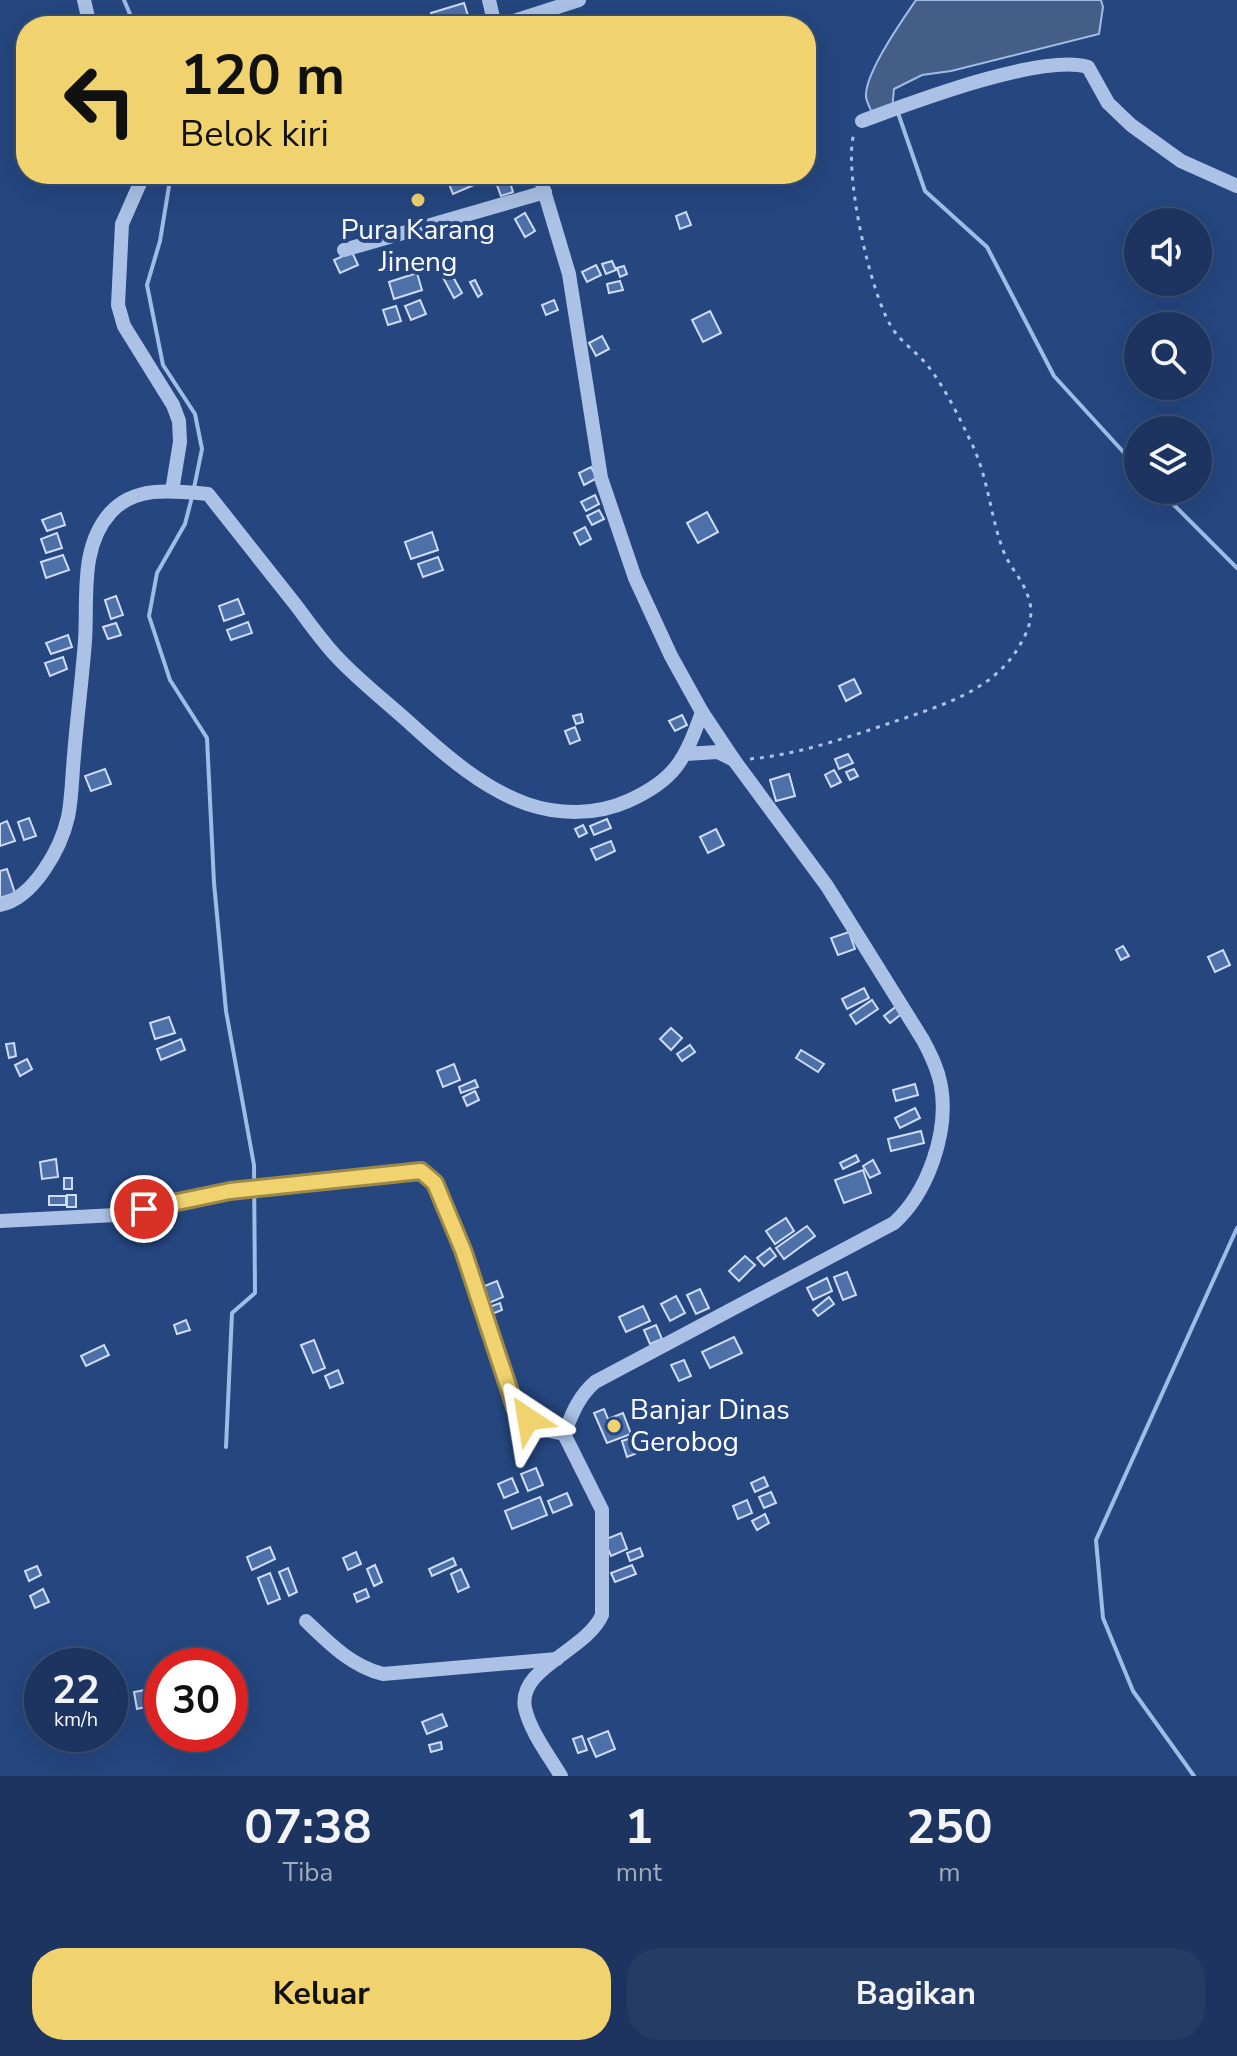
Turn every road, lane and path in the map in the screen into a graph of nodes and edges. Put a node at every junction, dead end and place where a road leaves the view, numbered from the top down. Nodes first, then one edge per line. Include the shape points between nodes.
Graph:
1 (579, 0) edge
2 (529, 16) edge
3 (862, 121) joint
4 (140, 184) edge
5 (542, 184) edge
6 (1237, 186) edge
7 (545, 192) junction
8 (344, 250) dead end
9 (175, 491) junction
10 (702, 712) junction
11 (685, 754) junction
12 (734, 760) junction
13 (0, 905) edge
14 (0, 1221) edge
15 (564, 1434) junction
16 (306, 1621) dead end
17 (558, 1659) junction
18 (561, 1776) edge

1 - 2 street
3 - 6 street via 978,82 1073,63 1088,67 1108,103 1145,136 1181,161
3 - 12 path via 851,142 852,181 882,306 894,331 938,380 971,441 987,481 1002,549 1023,583 1031,617 1004,669 966,694 797,751
4 - 9 street via 122,224 118,305 124,326 179,421
5 - 7 street
7 - 8 street
7 - 10 street via 569,274 596,451 611,511 635,578
9 - 11 street via 208,494 336,657 447,756 499,792 559,812 598,810 667,779
9 - 13 street via 143,492 111,512 90,553 68,818 36,882
10 - 11 street
10 - 12 street
11 - 12 street via 718,752
12 - 15 street via 827,886 936,1066 942,1090 935,1151 916,1195 894,1223 595,1382 575,1405
14 - 15 street via 116,1215 230,1191 421,1171 435,1183 463,1250 515,1407 541,1429
15 - 17 street via 602,1510 602,1615 590,1633
16 - 17 street via 341,1653 383,1674
17 - 18 street via 535,1675 525,1699 529,1719

